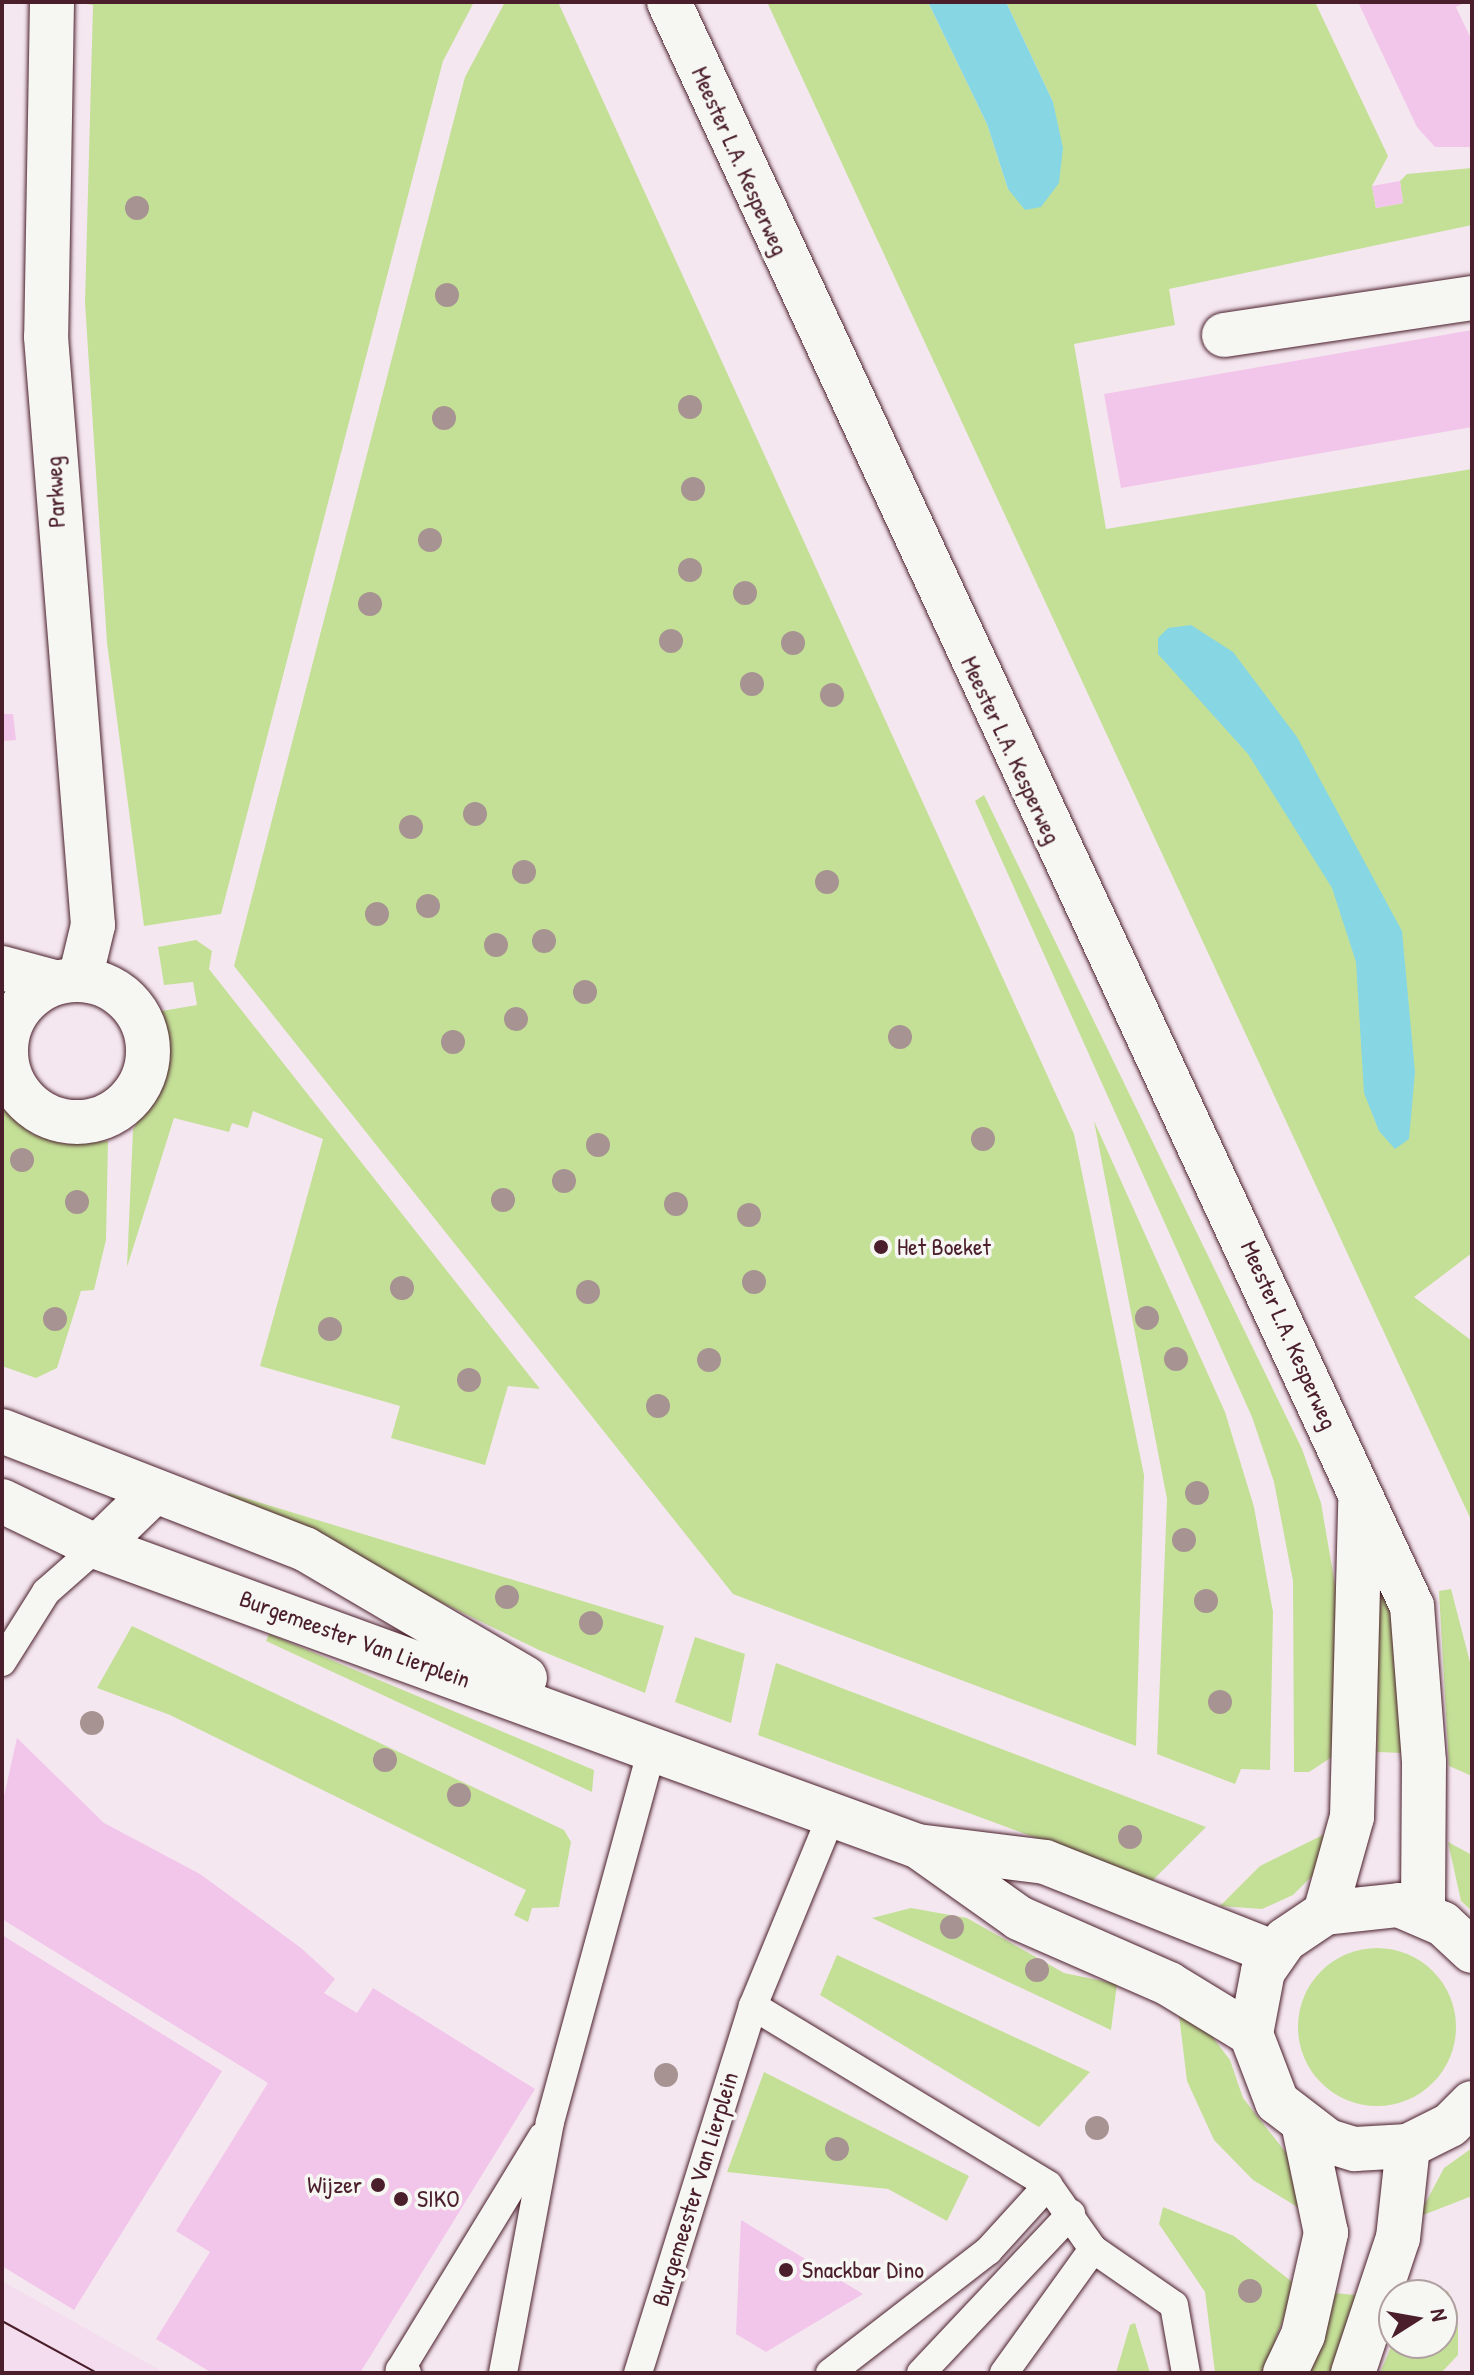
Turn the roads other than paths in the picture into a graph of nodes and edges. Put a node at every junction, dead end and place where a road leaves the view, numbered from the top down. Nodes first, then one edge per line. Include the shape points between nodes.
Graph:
1 (52, 2) edge
2 (669, 2) edge
3 (1472, 298) edge
4 (1224, 335) dead end
5 (2, 968) edge
6 (2, 1431) edge
7 (153, 1493) junction
8 (1360, 1495) junction
9 (2, 1501) edge
10 (97, 1547) junction
11 (2, 1662) edge
12 (613, 1730) junction
13 (653, 1746) junction
14 (832, 1814) junction
15 (917, 1846) junction
16 (1423, 1912) junction
17 (1325, 1913) junction
18 (1472, 1951) edge
19 (1275, 1953) junction
20 (753, 2006) junction
21 (1251, 2034) junction
22 (1471, 2107) edge
23 (550, 2122) junction
24 (1304, 2128) junction
25 (1408, 2146) junction
26 (1048, 2185) junction
27 (1071, 2214) junction
28 (1093, 2249) junction
29 (407, 2373) edge
30 (503, 2373) edge
31 (638, 2373) edge
32 (830, 2373) edge
33 (921, 2373) edge
34 (1004, 2373) edge
35 (1186, 2373) edge
36 (1285, 2373) edge
37 (1353, 2373) edge

1 - 5 street, Parkweg via 46,337 93,925 67,980
2 - 8 street, Meester L.A. Kesperweg via 1018,767 1237,1217
3 - 4 street
6 - 7 street, Burgemeester Van Lierplein
7 - 10 street
7 - 12 street, Burgemeester Van Lierplein via 305,1549
8 - 16 street, Meester L.A. Kesperweg via 1412,1606 1424,1762
8 - 17 street, Meester L.A. Kesperweg via 1352,1817
9 - 10 street, Burgemeester Van Lierplein
10 - 11 lane via 46,1592
10 - 12 street, Burgemeester Van Lierplein
12 - 13 street, Burgemeester Van Lierplein
13 - 14 street, Burgemeester Van Lierplein
13 - 23 lane
14 - 15 street, Burgemeester Van Lierplein
14 - 20 lane, Burgemeester Van Lierplein
15 - 19 street, Burgemeester Van Lierplein via 1045,1862
15 - 21 street, Burgemeester Van Lierplein via 1019,1918 1169,1984
16 - 17 street via 1374,1903
16 - 18 street
17 - 19 street
19 - 21 street via 1256,1991
20 - 26 lane
20 - 31 lane, Burgemeester Van Lierplein
21 - 24 street via 1267,2087
22 - 25 street
23 - 29 lane via 400,2370
23 - 30 lane
24 - 25 street via 1355,2149
24 - 36 street via 1326,2233 1303,2335
25 - 37 street via 1398,2238
26 - 27 lane
26 - 32 lane via 988,2251
27 - 28 lane
27 - 33 lane
28 - 34 lane
28 - 35 lane via 1174,2305

